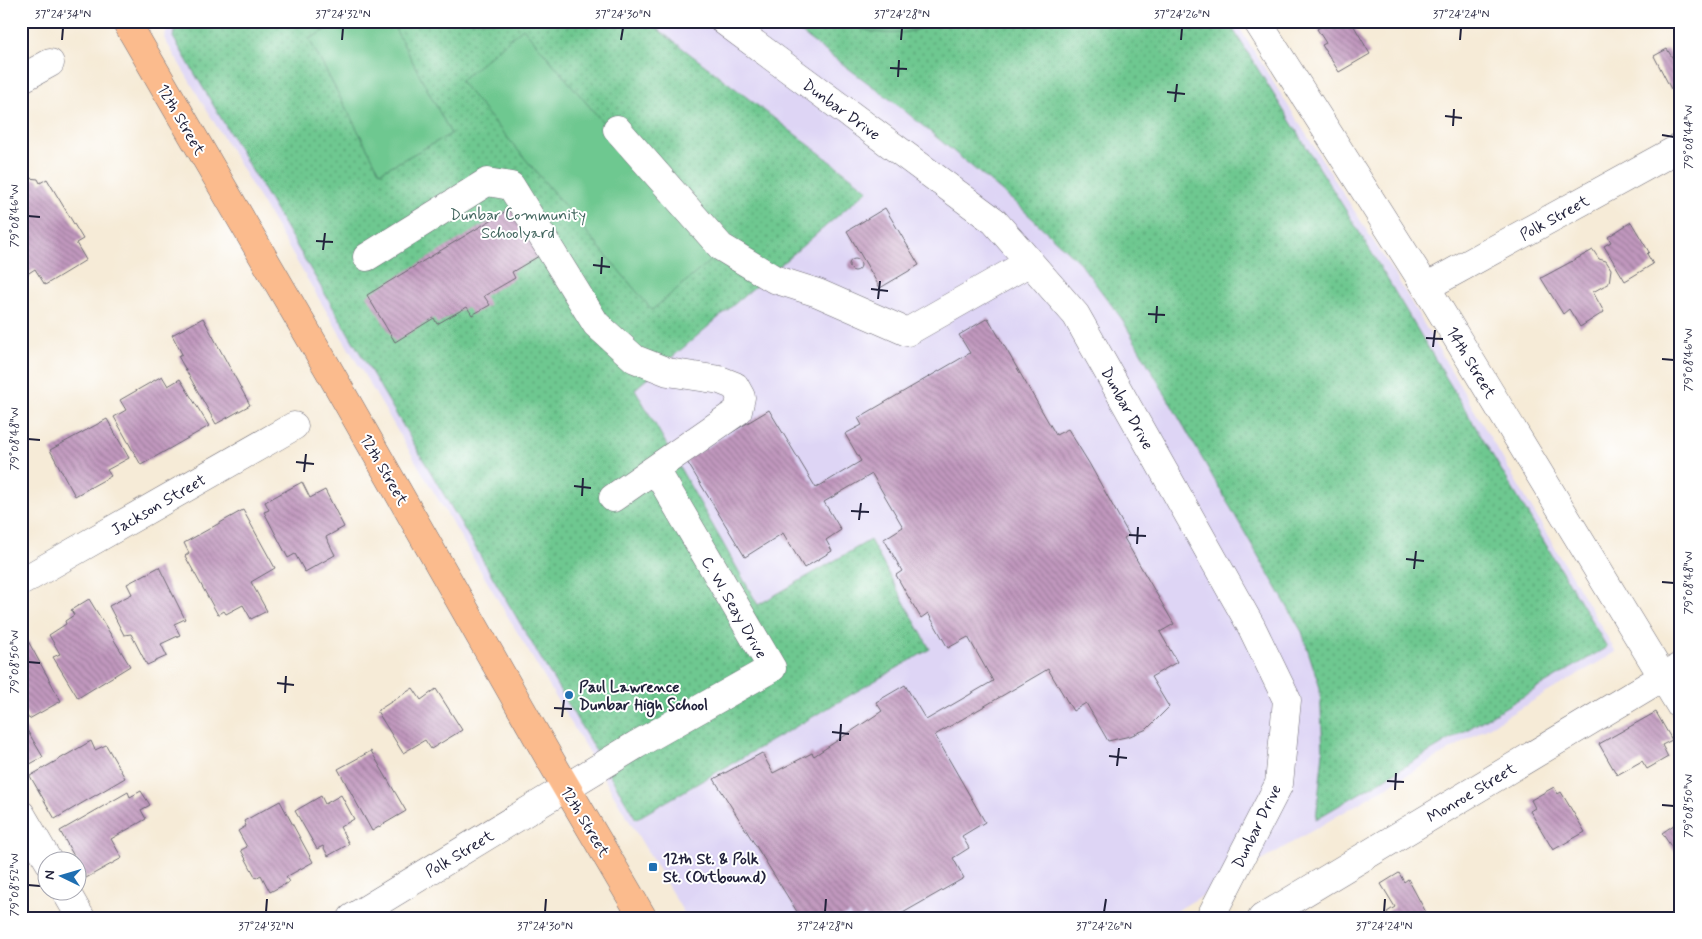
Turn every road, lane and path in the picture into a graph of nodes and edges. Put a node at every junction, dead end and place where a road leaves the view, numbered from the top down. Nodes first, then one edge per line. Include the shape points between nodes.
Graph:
1 (126, 21) edge
2 (724, 21) edge
3 (1256, 21) edge
4 (50, 63) dead end
5 (21, 79) edge
6 (617, 129) dead end
7 (1681, 147) edge
8 (367, 257) dead end
9 (1030, 262) junction
10 (1426, 287) junction
11 (294, 426) dead end
12 (656, 470) junction
13 (613, 498) dead end
14 (21, 582) edge
15 (1672, 671) edge
16 (1681, 707) edge
17 (567, 789) junction
18 (21, 814) edge
19 (43, 852) edge
20 (72, 902) edge
21 (81, 918) edge
22 (352, 918) edge
23 (643, 918) edge
24 (1210, 918) edge
25 (1262, 918) edge

1 - 17 main road, 12th Street
2 - 9 street, Dunbar Drive via 994,221
3 - 10 street, 14th Street
4 - 5 street
6 - 9 street via 721,247 774,279 818,293 907,332
7 - 10 street, Polk Street
8 - 12 street via 487,182 511,186 596,324 634,358 668,372 720,380 735,386 741,397 738,411
9 - 24 street, Dunbar Drive via 1076,315 1251,626 1287,700 1279,784
10 - 15 street, 14th Street
11 - 14 street, Jackson Street
12 - 13 street
12 - 17 street, C. W. Seay Drive via 772,668 636,745
15 - 16 street, 14th Street
15 - 25 street, Monroe Street
17 - 22 street, Polk Street
17 - 23 main road, 12th Street
18 - 19 street
20 - 21 street

